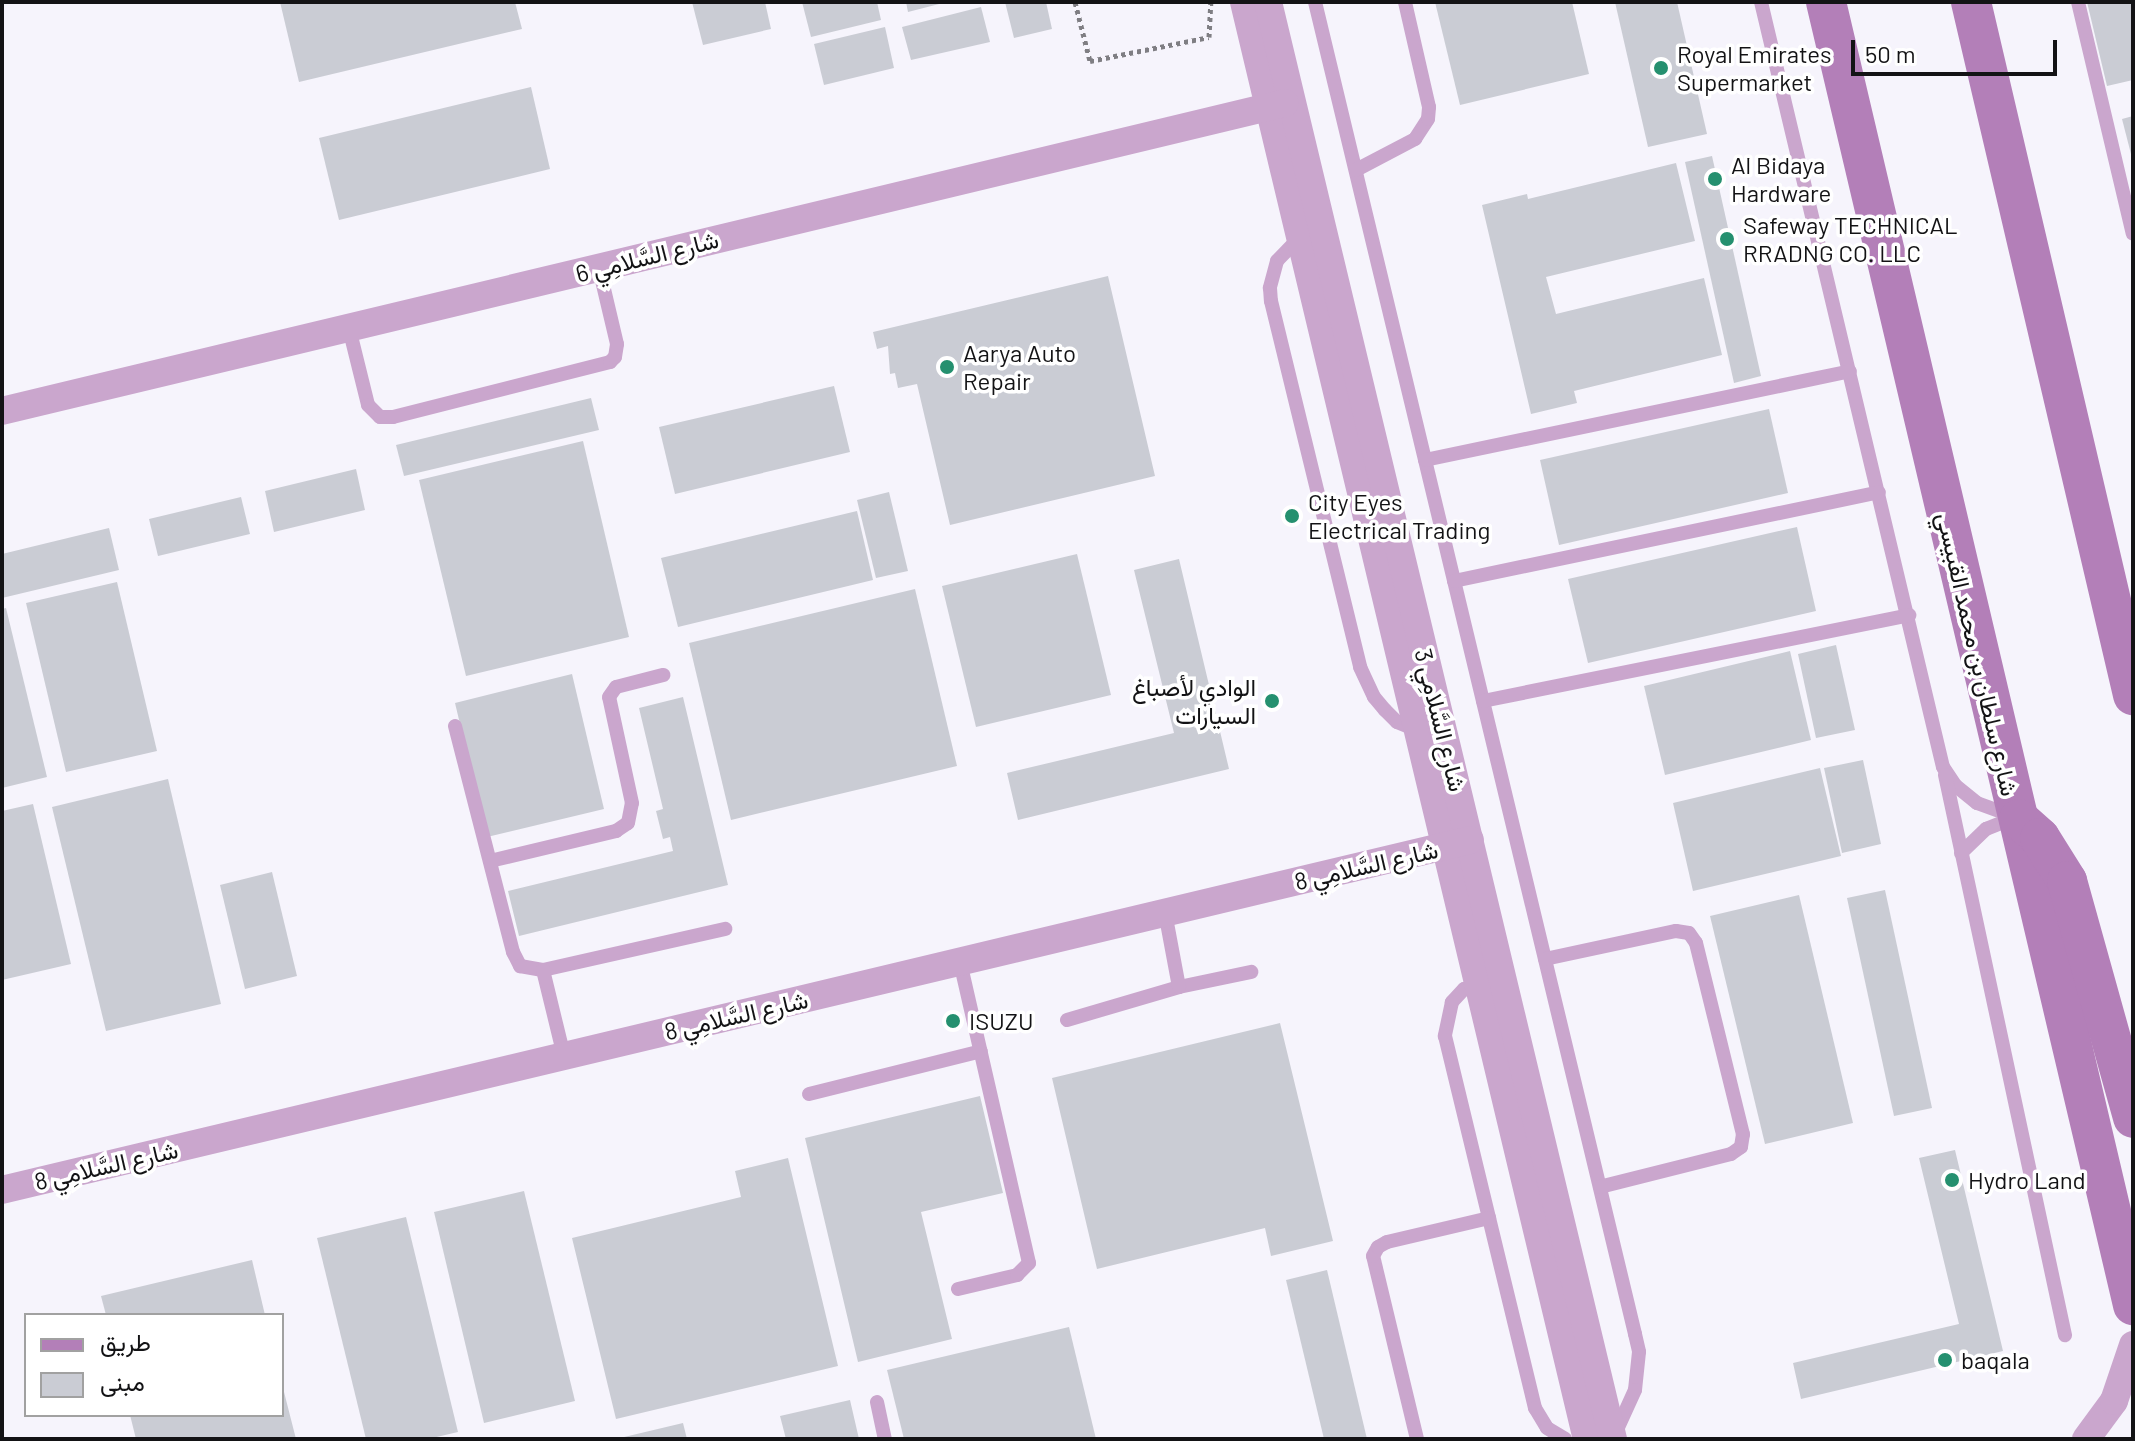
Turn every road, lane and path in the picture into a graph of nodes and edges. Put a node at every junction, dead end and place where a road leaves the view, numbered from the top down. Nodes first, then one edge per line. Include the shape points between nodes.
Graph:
1 (1075, 2) edge
2 (1211, 2) edge
3 (1244, 2) edge
4 (1268, 2) edge
5 (1315, 2) edge
6 (1405, 2) edge
7 (1761, 2) edge
8 (1826, 2) edge
9 (1971, 2) edge
10 (2078, 2) edge
11 (1281, 104) junction
12 (1356, 170) junction
13 (2133, 234) edge
14 (1300, 237) junction
15 (599, 268) junction
16 (349, 328) junction
17 (1850, 371) junction
18 (2, 411) edge
19 (1425, 460) junction
20 (1879, 492) junction
21 (1454, 581) junction
22 (1909, 615) junction
23 (663, 675) dead end
24 (2133, 695) edge
25 (1483, 701) junction
26 (455, 726) dead end
27 (1418, 730) junction
28 (1943, 767) junction
29 (2016, 817) junction
30 (1458, 843) junction
31 (1961, 853) junction
32 (490, 861) junction
33 (1165, 912) junction
34 (725, 929) dead end
35 (1545, 959) junction
36 (960, 961) junction
37 (543, 970) junction
38 (1251, 972) dead end
39 (1478, 984) junction
40 (1179, 987) junction
41 (1067, 1020) dead end
42 (981, 1051) junction
43 (564, 1056) junction
44 (809, 1094) dead end
45 (2133, 1118) edge
46 (1600, 1187) junction
47 (2, 1190) edge
48 (1489, 1218) junction
49 (958, 1289) dead end
50 (2133, 1305) edge
51 (2065, 1335) dead end
52 (2133, 1345) edge
53 (877, 1402) dead end
54 (885, 1439) edge
55 (1417, 1439) edge
56 (1565, 1439) edge
57 (1604, 1439) edge
58 (2086, 1439) edge

1 - 2 path via 1090,61 1209,37
3 - 11 street, شارع السَّلامِي 3
4 - 11 street, شارع السَّلامِي 3
5 - 12 lane
6 - 12 lane via 1428,119 1415,139
7 - 17 lane
8 - 29 main road, شارع سلطان بن محمد القبيسي
9 - 24 main road
10 - 13 lane
11 - 14 street, شارع السَّلامِي 3
11 - 15 street, شارع السَّلامِي 6
11 - 30 street, شارع السَّلامِي 3
12 - 19 lane
14 - 27 street, شارع السَّلامِي 3
14 - 27 lane via 1277,261 1271,301 1360,667 1385,710 1397,722
15 - 16 street, شارع السَّلامِي 6
15 - 16 lane via 617,344 610,362 393,417 380,417 368,405
16 - 18 street, شارع السَّلامِي 6
17 - 19 lane
17 - 20 lane
19 - 21 lane
20 - 21 lane
20 - 22 lane
21 - 25 lane
22 - 25 lane
22 - 28 lane
23 - 32 lane via 616,687 609,697 632,803 628,823 616,831
25 - 35 lane
26 - 32 lane
27 - 30 street, شارع السَّلامِي 3
28 - 29 lane via 1977,803
28 - 31 lane
29 - 31 lane via 1986,829
29 - 45 main road via 2040,838 2067,881
29 - 50 main road, شارع سلطان بن محمد القبيسي
30 - 33 street, شارع السَّلامِي 8
30 - 39 street, شارع السَّلامِي 3
30 - 57 street, شارع السَّلامِي 3
31 - 51 lane
32 - 37 lane via 515,959 527,970
33 - 36 street, شارع السَّلامِي 8
33 - 40 lane
34 - 37 lane
35 - 46 lane
35 - 46 lane via 1676,931 1689,933 1696,943 1743,1134 1741,1147 1731,1154
36 - 42 lane
36 - 43 street, شارع السَّلامِي 8
37 - 43 lane
38 - 40 lane
39 - 48 lane via 1452,1002 1445,1036
39 - 57 street, شارع السَّلامِي 3
40 - 41 lane
42 - 44 lane
42 - 49 lane via 1029,1263 1017,1275
43 - 47 street, شارع السَّلامِي 8
46 - 57 lane via 1639,1352 1635,1390
48 - 55 lane via 1387,1242 1373,1256
48 - 56 lane via 1535,1408 1547,1428
52 - 58 street via 2114,1401
53 - 54 lane

